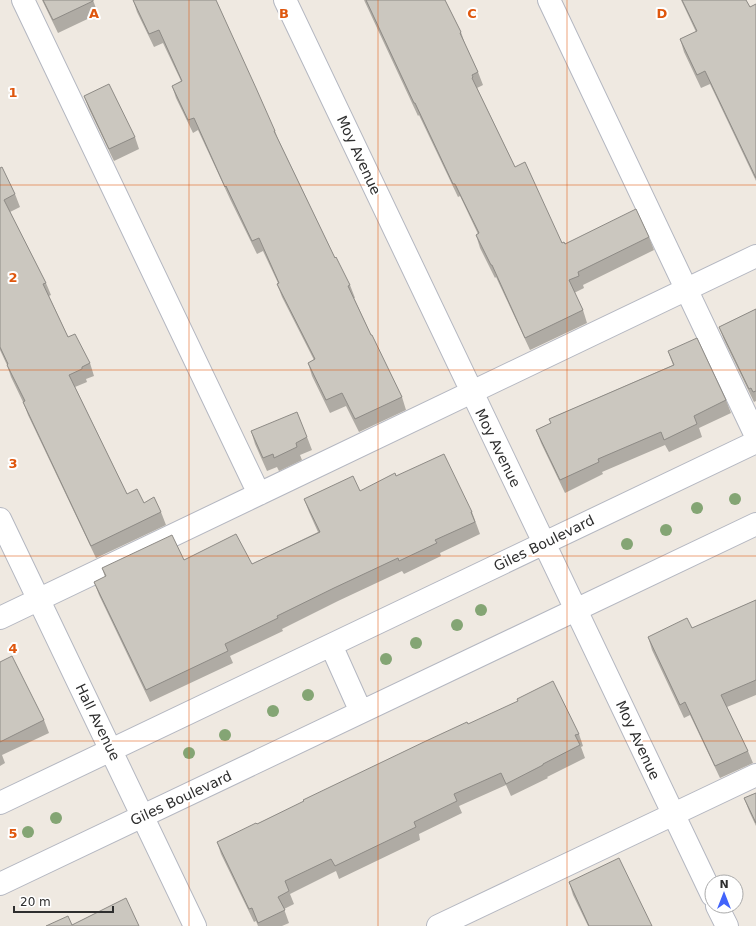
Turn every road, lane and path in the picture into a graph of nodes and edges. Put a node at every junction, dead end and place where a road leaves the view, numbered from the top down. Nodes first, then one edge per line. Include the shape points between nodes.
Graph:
1 (23, 0) edge
2 (285, 0) edge
3 (549, 0) edge
4 (756, 256) edge
5 (687, 289) junction
6 (472, 392) junction
7 (756, 436) edge
8 (756, 442) edge
9 (259, 494) junction
10 (0, 519) edge
11 (756, 524) edge
12 (544, 543) junction
13 (38, 599) junction
14 (576, 610) junction
15 (0, 618) edge
16 (331, 645) junction
17 (361, 712) junction
18 (111, 750) junction
19 (756, 774) edge
20 (0, 803) edge
21 (673, 814) junction
22 (142, 816) junction
23 (704, 878) edge
24 (0, 884) edge
25 (721, 914) edge
26 (450, 923) edge
27 (195, 926) edge
28 (727, 926) edge

1 - 9 street
2 - 6 street, Moy Avenue
3 - 5 street
4 - 5 street
5 - 6 street
5 - 7 street
6 - 9 street
6 - 12 street, Moy Avenue
8 - 12 street, Giles Boulevard
9 - 13 street
10 - 13 street, Hall Avenue
11 - 14 street, Giles Boulevard
12 - 14 street, Moy Avenue
12 - 16 street, Giles Boulevard
13 - 15 street
13 - 18 street, Hall Avenue
14 - 17 street, Giles Boulevard
14 - 21 street, Moy Avenue
16 - 17 street
16 - 18 street, Giles Boulevard
17 - 22 street, Giles Boulevard
18 - 20 street, Giles Boulevard
18 - 22 street, Hall Avenue
19 - 21 street
21 - 23 street, Moy Avenue
21 - 26 street
22 - 24 street, Giles Boulevard
22 - 27 street, Hall Avenue
25 - 28 street

